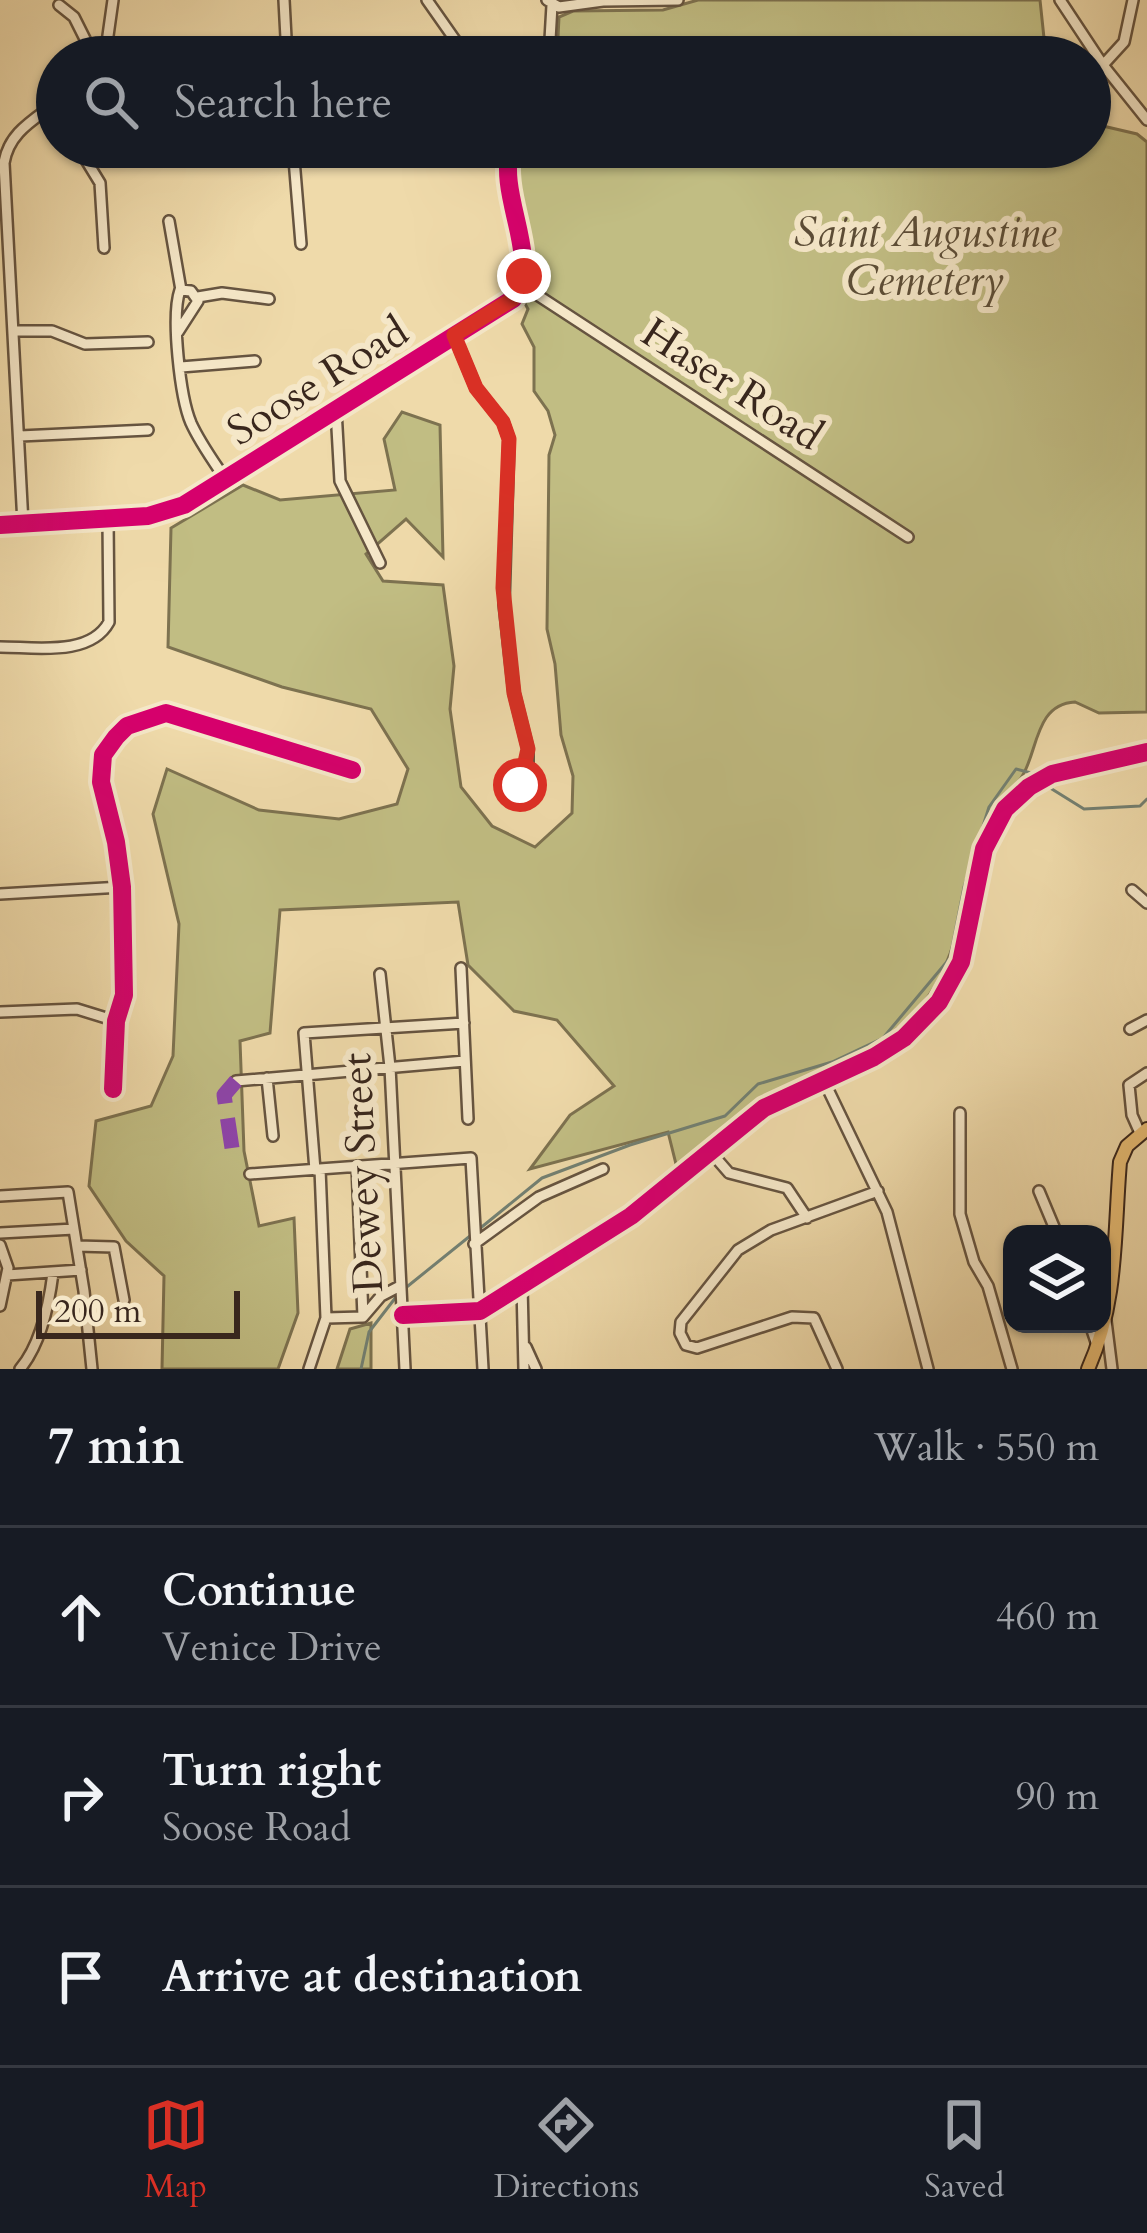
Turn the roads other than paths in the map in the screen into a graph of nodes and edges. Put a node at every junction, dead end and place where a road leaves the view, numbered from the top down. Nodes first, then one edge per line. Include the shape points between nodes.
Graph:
1 (113, 0) edge
2 (284, 0) edge
3 (428, 0) edge
4 (678, 0) edge
5 (1060, 0) edge
6 (1133, 0) edge
7 (549, 3) edge
8 (59, 5) dead end
9 (83, 36) edge
10 (107, 36) edge
11 (285, 36) edge
12 (453, 36) edge
13 (549, 36) edge
14 (1084, 36) edge
15 (1111, 56) edge
16 (1111, 75) edge
17 (36, 118) edge
18 (1147, 120) edge
19 (92, 168) edge
20 (295, 168) edge
21 (508, 168) edge
22 (169, 221) dead end
23 (302, 244) dead end
24 (104, 248) dead end
25 (522, 285) junction
26 (181, 290) junction
27 (198, 297) junction
28 (269, 299) dead end
29 (13, 332) junction
30 (178, 332) junction
31 (454, 335) junction
32 (148, 342) dead end
33 (255, 361) dead end
34 (181, 367) junction
35 (17, 402) junction
36 (0, 403) edge
37 (336, 410) junction
38 (148, 430) dead end
39 (20, 436) junction
40 (226, 481) junction
41 (108, 520) junction
42 (23, 524) junction
43 (0, 525) edge
44 (908, 537) dead end
45 (380, 563) dead end
46 (0, 647) edge
47 (1147, 752) edge
48 (352, 770) dead end
49 (520, 785) dead end
50 (122, 887) junction
51 (1132, 890) dead end
52 (0, 894) edge
53 (1147, 903) edge
54 (461, 968) dead end
55 (380, 974) dead end
56 (0, 1012) edge
57 (1147, 1019) edge
58 (116, 1021) junction
59 (464, 1023) junction
60 (385, 1028) junction
61 (1130, 1029) dead end
62 (465, 1060) junction
63 (390, 1067) junction
64 (1147, 1073) edge
65 (307, 1075) junction
66 (267, 1078) junction
67 (823, 1079) junction
68 (236, 1081) dead end
69 (113, 1089) dead end
70 (960, 1113) dead end
71 (468, 1119) dead end
72 (1143, 1131) edge
73 (273, 1136) dead end
74 (709, 1150) junction
75 (394, 1164) junction
76 (357, 1166) junction
77 (317, 1169) junction
78 (603, 1169) dead end
79 (250, 1174) dead end
80 (878, 1191) junction
81 (1039, 1191) dead end
82 (0, 1196) edge
83 (807, 1218) junction
84 (1053, 1225) edge
85 (74, 1229) junction
86 (0, 1233) edge
87 (474, 1241) junction
88 (0, 1245) edge
89 (77, 1246) junction
90 (1111, 1264) edge
91 (81, 1270) junction
92 (53, 1273) junction
93 (7, 1275) junction
94 (400, 1286) junction
95 (522, 1286) junction
96 (124, 1300) dead end
97 (0, 1306) edge
98 (480, 1311) junction
99 (403, 1315) junction
100 (363, 1317) junction
101 (326, 1318) junction
102 (1093, 1333) edge
103 (1102, 1333) edge
104 (1108, 1333) edge
105 (523, 1340) junction
106 (1097, 1348) junction
107 (93, 1368) edge
108 (20, 1369) edge
109 (309, 1369) edge
110 (405, 1369) edge
111 (483, 1369) edge
112 (524, 1369) edge
113 (536, 1369) edge
114 (837, 1369) edge
115 (928, 1369) edge
116 (1012, 1369) edge
117 (1088, 1369) edge
118 (1112, 1369) edge

1 - 10 street
2 - 11 street
3 - 12 street
4 - 7 street
5 - 14 street
6 - 15 street via 1124,42
7 - 13 street
8 - 9 street
16 - 18 street
17 - 29 street via 5,155
19 - 24 street
20 - 23 street
21 - 25 street
22 - 26 street
25 - 31 street, Soose Road
25 - 44 street, Haser Road
26 - 27 street
26 - 30 street
27 - 28 street
27 - 30 street
29 - 32 street via 52,331 85,344
29 - 35 street
30 - 34 street
31 - 37 street, Soose Road
31 - 49 street via 509,439 503,588 528,749
33 - 34 street
34 - 40 street via 188,418
35 - 36 street
35 - 39 street
37 - 40 street, Soose Road
37 - 45 street via 340,481
38 - 39 street
39 - 42 street
40 - 41 street, Soose Road via 170,511
41 - 42 street, Soose Road
41 - 46 street via 109,622 102,635 81,646
42 - 43 street, Soose Road
47 - 67 street via 1052,773 1014,800 984,849 966,948 939,1002 888,1049
48 - 50 street via 166,713 127,726 104,754 101,782
50 - 52 street
50 - 58 street via 124,994
51 - 53 street
54 - 59 street
55 - 60 street, Dewey Street
56 - 58 street via 77,1009
57 - 61 street
58 - 69 street
59 - 60 street
59 - 62 street
60 - 63 street, Dewey Street
60 - 65 street via 304,1033
62 - 63 street
62 - 71 street
63 - 65 street
63 - 75 street, Dewey Street
64 - 72 street via 1129,1085
65 - 66 street
65 - 77 street
66 - 68 street
66 - 73 street
67 - 74 street via 764,1108
67 - 80 street
70 - 116 street via 960,1214
72 - 90 main road via 1120,1162
74 - 83 street via 729,1174 788,1188
74 - 95 street via 632,1216
75 - 76 street
75 - 87 street via 471,1158
75 - 94 street, Dewey Street
76 - 77 street
76 - 100 street
77 - 79 street
77 - 101 street
78 - 87 street via 538,1197
80 - 83 street
80 - 115 street
81 - 84 street
82 - 85 street via 68,1192
83 - 114 street via 738,1250 686,1313 680,1334 697,1348 814,1318
85 - 86 street
85 - 89 street
87 - 98 street
88 - 93 street
89 - 91 street
89 - 96 street via 114,1247
91 - 92 street
91 - 107 street
92 - 93 street
92 - 108 street via 45,1317
93 - 97 street
94 - 99 street, Dewey Street
94 - 100 street
95 - 98 street
95 - 105 street
98 - 99 street
98 - 111 street
99 - 110 street, Dewey Street
100 - 101 street
101 - 109 street
102 - 106 street
103 - 106 main road
104 - 118 street
105 - 112 street
105 - 113 street
106 - 117 main road

